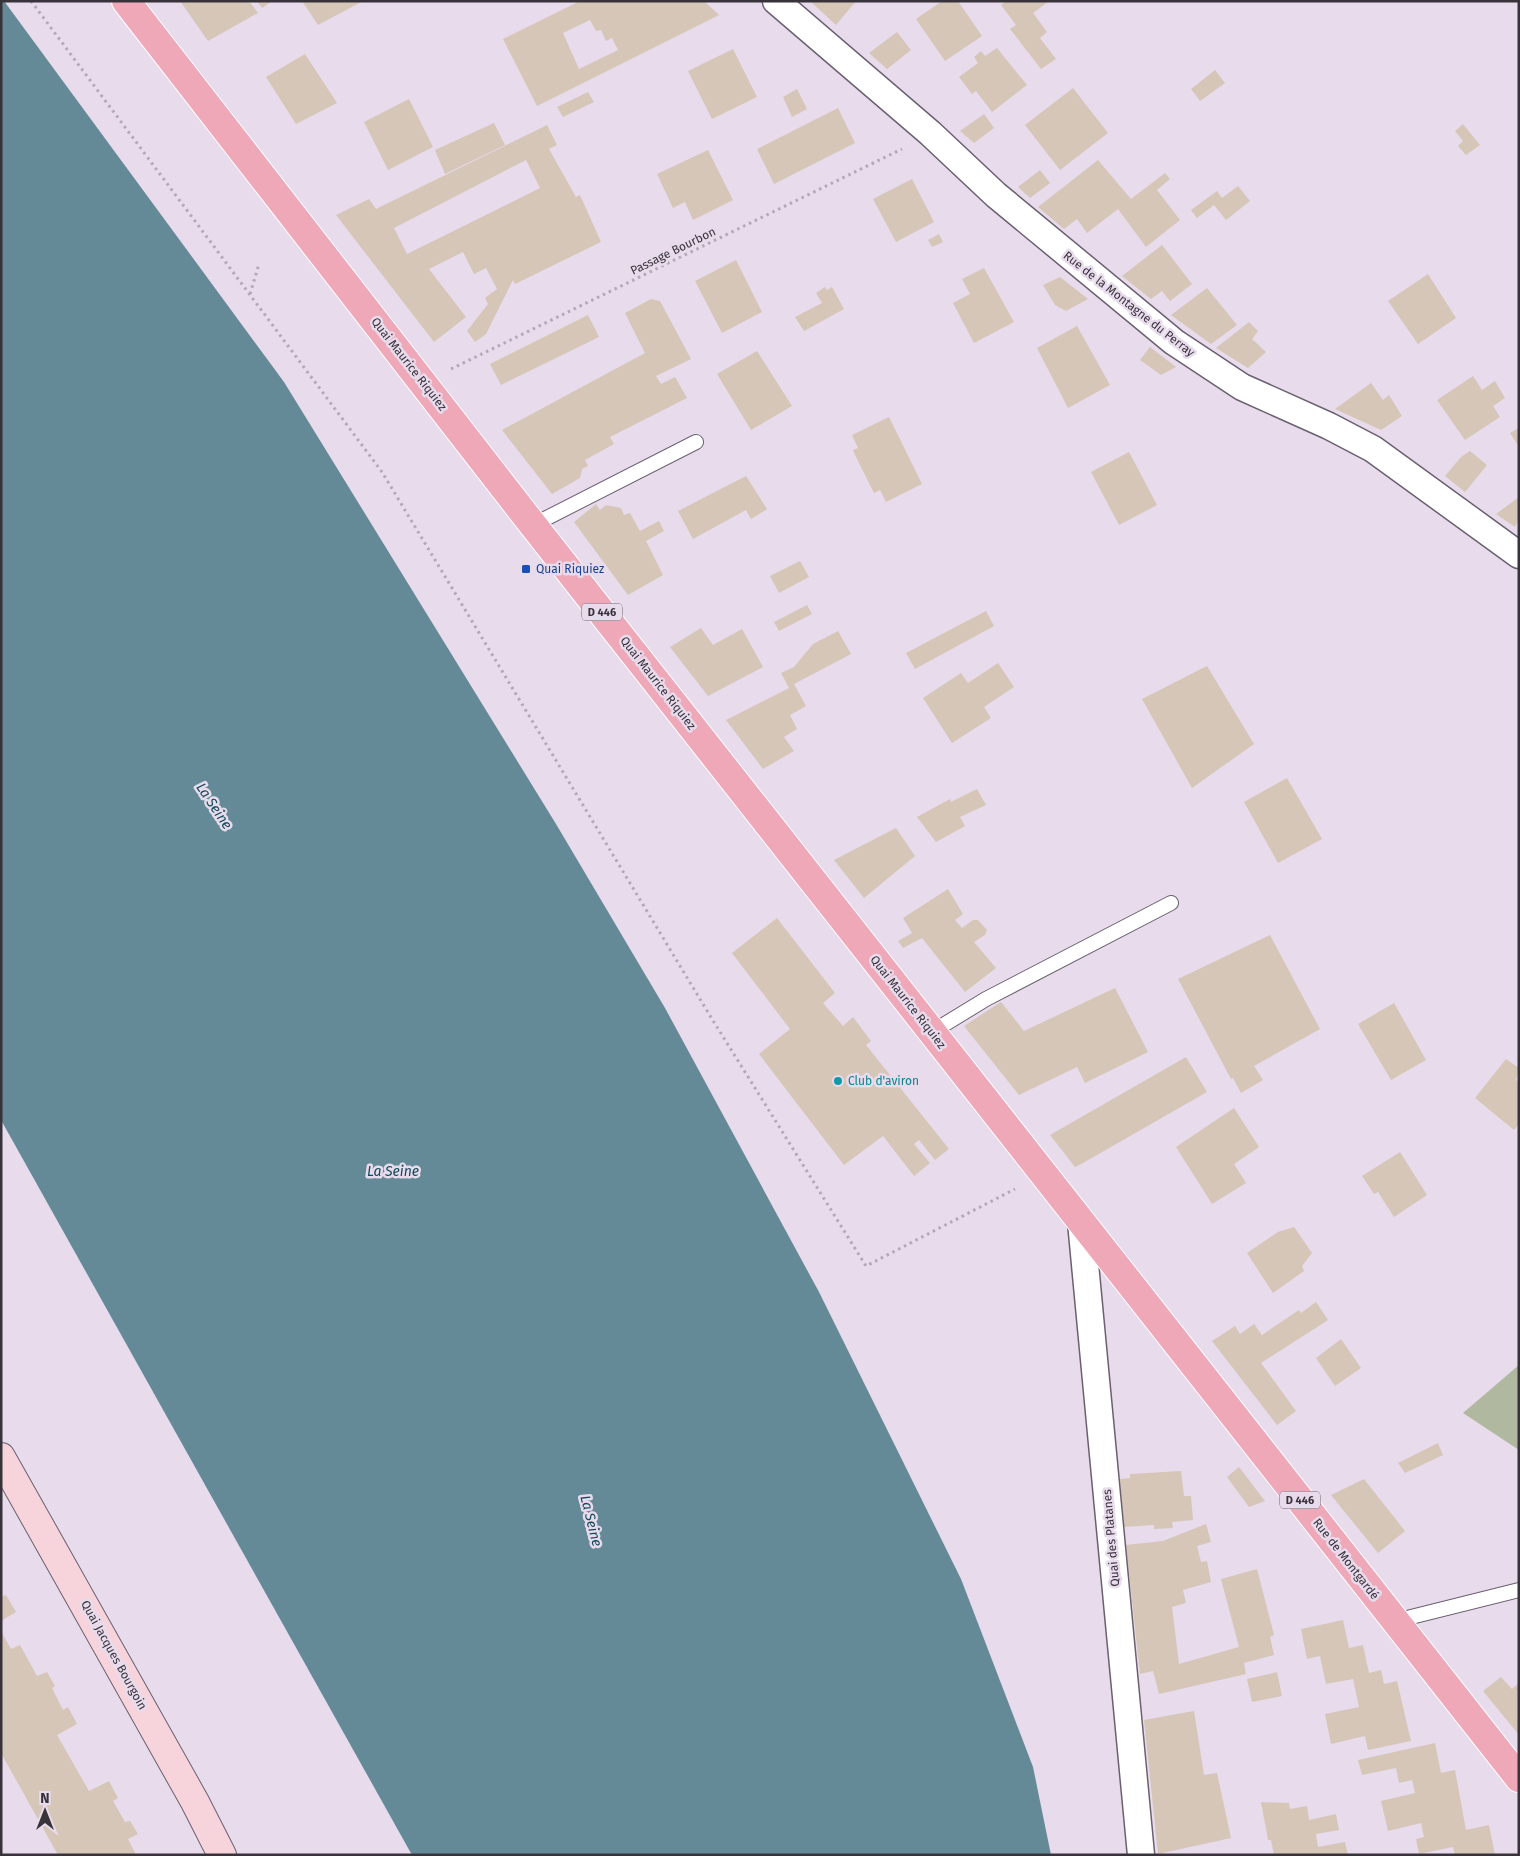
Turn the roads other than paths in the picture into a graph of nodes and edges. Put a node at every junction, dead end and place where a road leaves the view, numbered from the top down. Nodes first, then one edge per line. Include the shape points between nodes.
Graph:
1 (126, 1) edge
2 (776, 1) edge
3 (696, 442) dead end
4 (533, 525) junction
5 (1519, 555) edge
6 (1171, 903) dead end
7 (932, 1032) junction
8 (1081, 1222) junction
9 (1, 1457) edge
10 (1519, 1590) edge
11 (1395, 1621) junction
12 (1519, 1778) edge
13 (222, 1855) edge
14 (1141, 1855) edge

1 - 4 main road, Quai Maurice Riquiez / D 446
2 - 5 street, Rue de la Montagne du Perray via 930,133 996,195 1174,342 1242,387 1373,449
3 - 4 lane
4 - 7 main road, Quai Maurice Riquiez / D 446
6 - 7 lane via 986,999
7 - 8 main road, Quai Maurice Riquiez / D 446
8 - 11 main road, Rue de Montgardé / D 446
8 - 14 street, Quai des Platanes
9 - 13 main road, Quai Jacques Bourgoin via 196,1802
10 - 11 lane
11 - 12 main road, Rue de Montgardé / D 446

